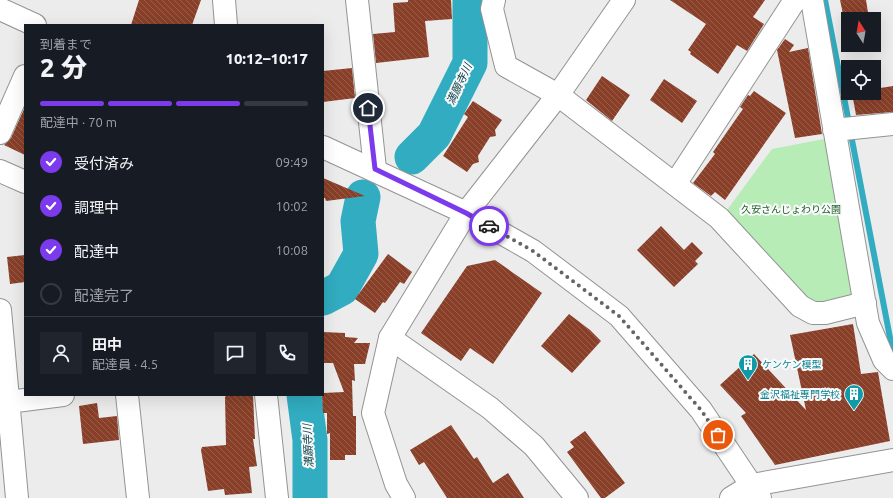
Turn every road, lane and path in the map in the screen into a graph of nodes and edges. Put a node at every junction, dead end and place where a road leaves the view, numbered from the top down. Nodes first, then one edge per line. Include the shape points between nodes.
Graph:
1 (224, 0) edge
2 (357, 0) edge
3 (494, 0) edge
4 (624, 0) edge
5 (795, 0) edge
6 (812, 0) edge
7 (0, 10) edge
8 (33, 24) edge
9 (226, 24) edge
10 (24, 78) edge
11 (558, 95) junction
12 (893, 124) edge
13 (834, 130) junction
14 (0, 134) edge
15 (324, 147) edge
16 (375, 169) junction
17 (0, 171) edge
18 (24, 182) edge
19 (674, 184) junction
20 (466, 213) junction
21 (865, 303) junction
22 (0, 310) edge
23 (390, 338) junction
24 (893, 369) edge
25 (56, 396) edge
26 (128, 396) edge
27 (266, 396) edge
28 (4, 403) edge
29 (893, 460) edge
30 (756, 492) edge
31 (17, 498) edge
32 (138, 498) edge
33 (277, 498) edge
34 (404, 498) edge
35 (577, 498) edge
36 (731, 498) edge

1 - 9 street
2 - 16 street
3 - 11 street via 492,9 506,66
4 - 11 street
5 - 19 street
6 - 13 street
7 - 8 street
10 - 14 street
11 - 19 street
11 - 20 street
12 - 13 street
13 - 21 street
15 - 16 street
16 - 20 street
17 - 18 street
19 - 21 street via 719,218 800,306 813,313 825,313
20 - 23 street
20 - 30 street via 533,251 619,316 701,410
21 - 24 street via 868,323 877,345 884,360
22 - 28 street
23 - 34 street via 373,413 396,484
23 - 35 street via 490,408 534,446
25 - 28 street
26 - 32 street
27 - 33 street
28 - 31 street
29 - 30 street
30 - 36 street

